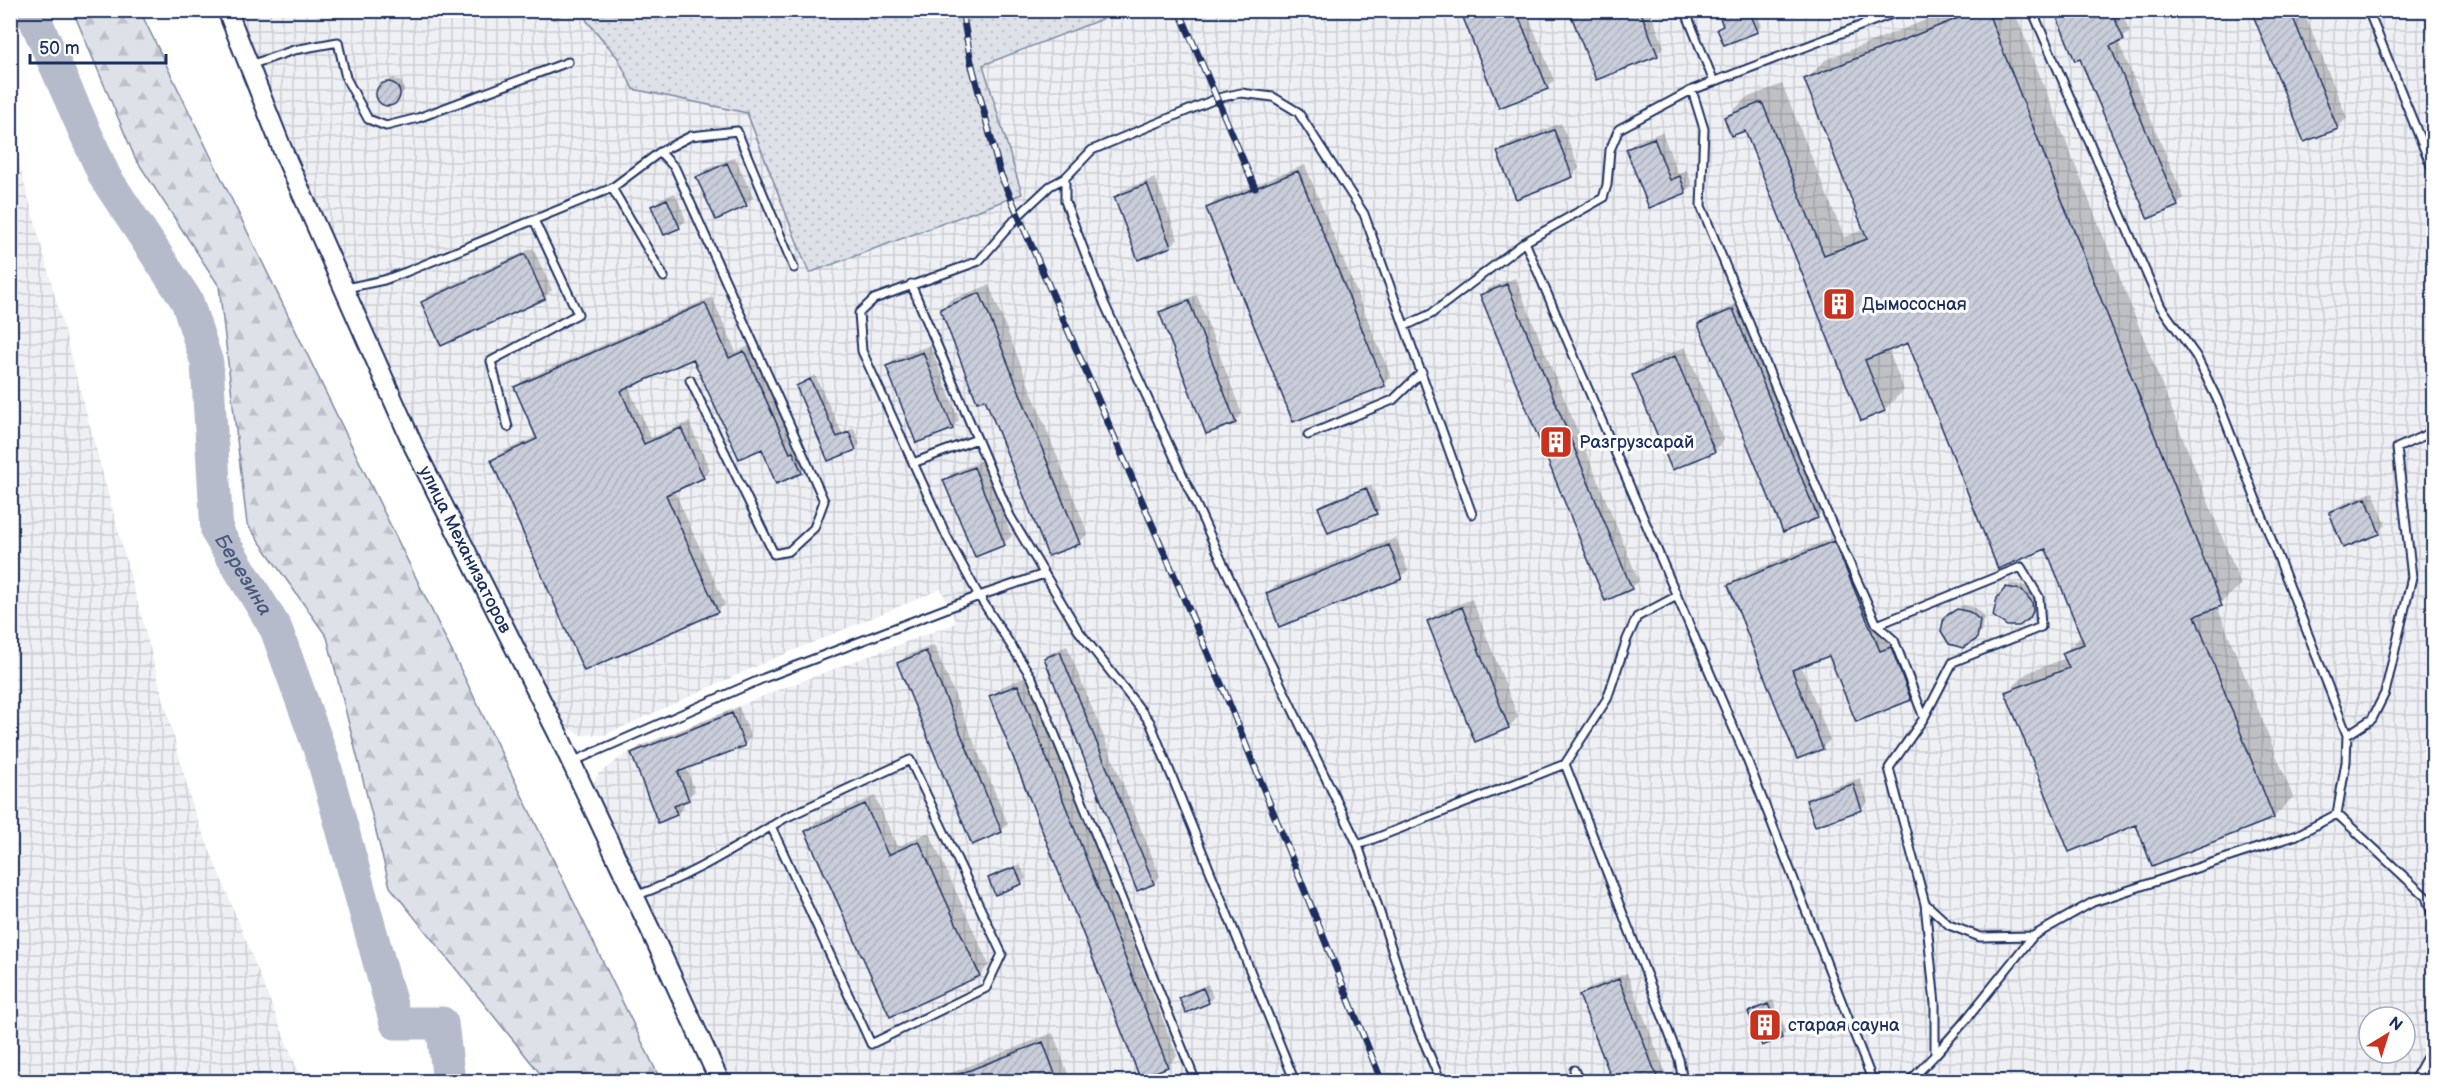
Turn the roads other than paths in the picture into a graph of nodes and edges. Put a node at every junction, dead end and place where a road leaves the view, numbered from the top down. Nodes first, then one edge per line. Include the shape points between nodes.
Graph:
1 (227, 10) edge
2 (1684, 10) edge
3 (1902, 10) edge
4 (2032, 10) edge
5 (2368, 10) edge
6 (568, 62) dead end
7 (250, 65) junction
8 (1714, 82) junction
9 (1692, 90) junction
10 (660, 152) junction
11 (2433, 173) edge
12 (1065, 178) junction
13 (612, 188) junction
14 (534, 220) junction
15 (1525, 242) junction
16 (795, 268) dead end
17 (664, 277) dead end
18 (911, 284) junction
19 (344, 288) junction
20 (1406, 326) junction
21 (1422, 372) junction
22 (690, 380) dead end
23 (508, 427) dead end
24 (2433, 431) edge
25 (1308, 435) dead end
26 (977, 439) junction
27 (914, 463) junction
28 (1472, 514) dead end
29 (1044, 574) junction
30 (979, 596) junction
31 (1677, 596) junction
32 (1877, 625) junction
33 (1924, 718) junction
34 (2347, 735) junction
35 (570, 764) junction
36 (1565, 764) junction
37 (2337, 814) junction
38 (771, 826) junction
39 (1359, 845) junction
40 (634, 896) junction
41 (1925, 904) junction
42 (2433, 920) edge
43 (2033, 936) junction
44 (2433, 1040) edge
45 (1935, 1055) junction
46 (1574, 1070) dead end
47 (1910, 1081) edge
48 (720, 1082) edge
49 (1196, 1082) edge
50 (1295, 1082) edge
51 (1441, 1082) edge
52 (1580, 1082) edge
53 (1683, 1082) edge
54 (1873, 1082) edge
55 (2413, 1082) edge

1 - 7 street, улица Механизаторов
2 - 8 lane
3 - 8 lane
4 - 34 lane via 2161,307 2196,356 2217,399
5 - 11 lane
6 - 7 lane via 418,118 386,126 368,119 346,78 338,42 294,50
7 - 19 street, улица Механизаторов
8 - 9 lane
9 - 15 lane via 1619,129 1610,150 1603,198
9 - 32 lane via 1704,129 1701,207
10 - 13 lane
10 - 16 lane via 691,136 737,132
10 - 22 lane via 675,168 824,501 814,528 789,550 774,554
12 - 18 lane via 1019,214 979,261
12 - 20 lane via 1092,150 1218,98 1241,93 1273,97 1298,112 1364,214
12 - 39 lane via 1065,201 1105,305 1230,579
13 - 14 lane
13 - 17 lane
14 - 19 lane via 384,280
14 - 23 lane via 578,314 491,361
15 - 20 lane via 1431,314
15 - 31 lane
18 - 26 lane
18 - 27 lane via 874,299 859,313 862,351
19 - 35 street, улица Механизаторов via 414,447
20 - 21 lane
21 - 25 lane via 1393,400
21 - 28 lane
24 - 34 lane via 2397,448 2412,577 2385,693 2372,719
26 - 27 lane
26 - 29 lane via 1010,516
27 - 30 lane
29 - 30 lane
29 - 50 lane via 1078,630 1150,722
30 - 35 lane via 764,678
30 - 49 lane via 1032,678
31 - 36 lane via 1638,617 1607,699
31 - 54 lane via 1746,757
32 - 33 lane via 1894,640
32 - 33 lane via 2021,567 2039,597 2041,627 1953,662
33 - 41 lane via 1889,768
34 - 37 lane
35 - 40 street, улица Механизаторов
36 - 39 lane
36 - 53 lane via 1679,1059
37 - 42 lane via 2426,897
37 - 43 lane via 2297,835 2093,902
38 - 38 lane via 910,760 1002,954 986,988 871,1044
38 - 40 lane via 713,861
39 - 51 lane via 1415,1021
40 - 48 street, улица Механизаторов
41 - 43 lane via 1949,925 1980,937
41 - 45 lane via 1935,1004
43 - 45 lane
44 - 55 lane
45 - 47 lane
46 - 52 lane

